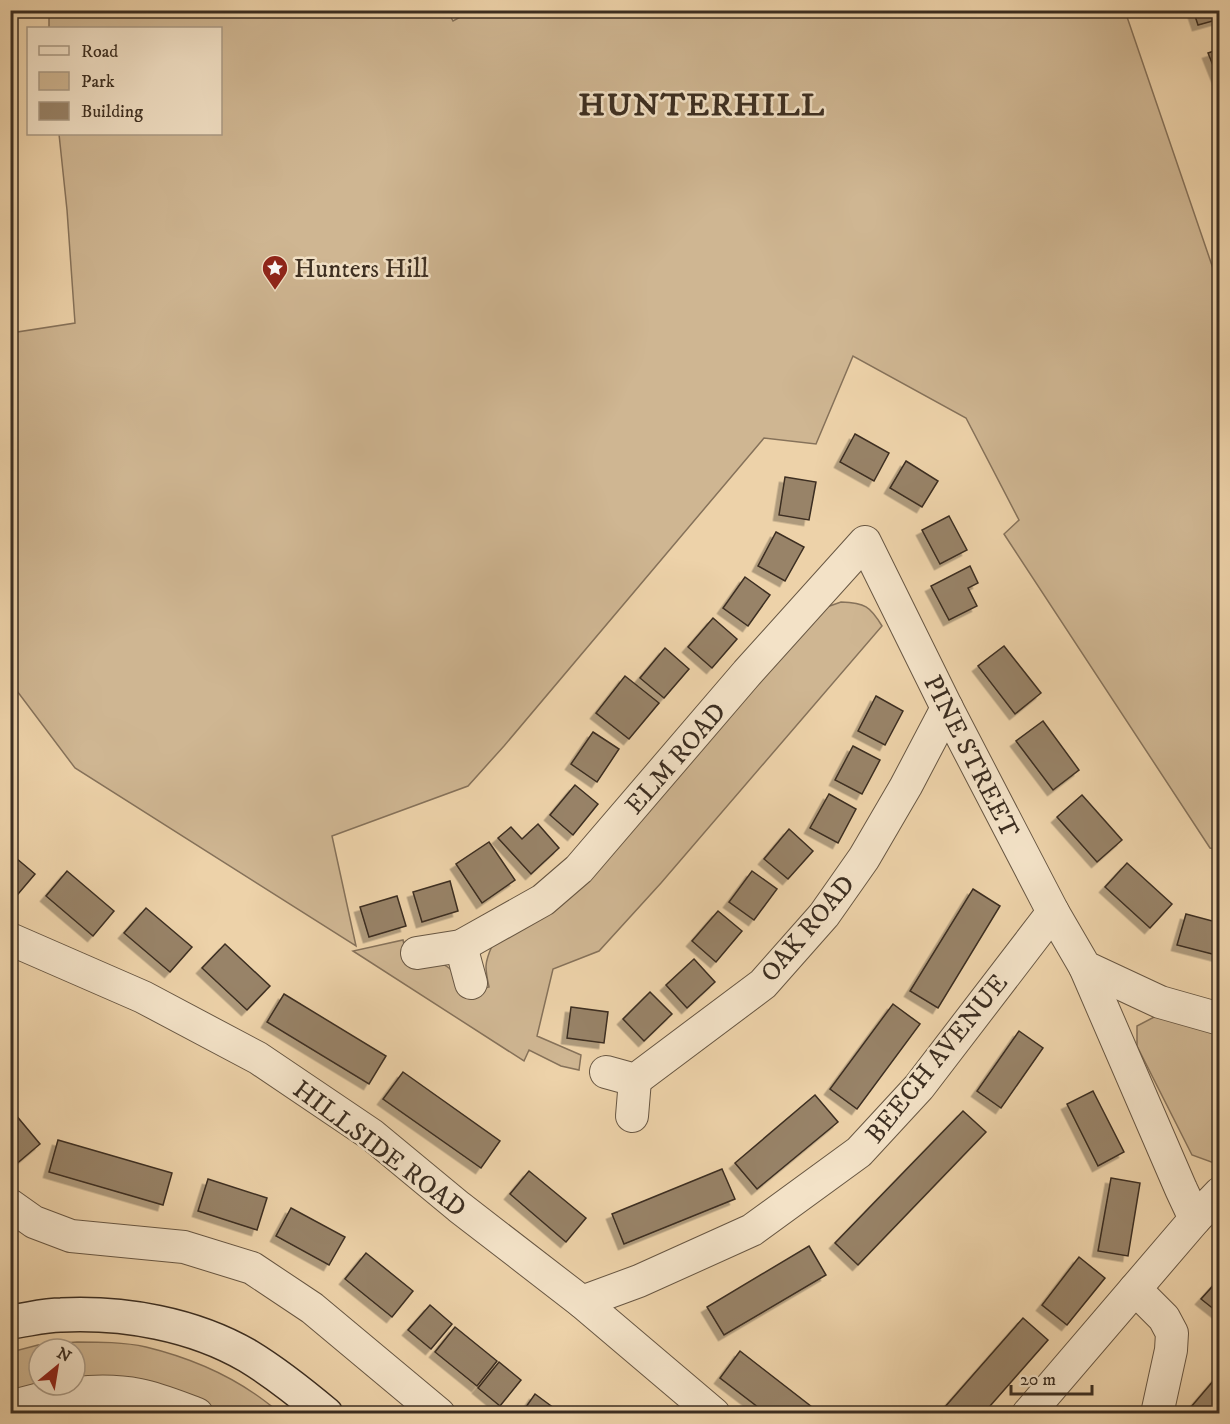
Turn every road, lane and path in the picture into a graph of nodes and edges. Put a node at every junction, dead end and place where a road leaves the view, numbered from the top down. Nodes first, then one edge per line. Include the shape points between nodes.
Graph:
1 (865, 542) joint
2 (947, 708) junction
3 (1053, 912) junction
4 (10, 939) edge
5 (460, 946) junction
6 (417, 953) dead end
7 (1085, 967) junction
8 (471, 983) dead end
9 (1220, 1019) edge
10 (632, 1116) dead end
11 (1220, 1193) edge
12 (10, 1205) edge
13 (1196, 1219) junction
14 (1135, 1289) junction
15 (582, 1302) junction
16 (10, 1322) edge
17 (10, 1408) edge
18 (197, 1413) edge
19 (326, 1413) edge
20 (439, 1413) edge
21 (714, 1413) edge
22 (1028, 1413) edge
23 (1157, 1413) edge

1 - 2 street, PINE STREET
1 - 5 street, ELM ROAD via 579,869 543,900
2 - 3 street, PINE STREET
2 - 10 street, OAK ROAD via 864,858 824,915 763,984 621,1076
3 - 7 street, PINE STREET
3 - 15 street, BEECH AVENUE via 919,1087 860,1152 753,1230
4 - 15 street, HILLSIDE ROAD via 143,998 258,1058 372,1135
5 - 6 street, ELM ROAD
5 - 8 street
7 - 9 street via 1160,1002
7 - 13 street, PINE STREET
11 - 13 street
12 - 20 street via 34,1222 71,1236 184,1247 252,1268 312,1308
13 - 14 street
14 - 22 street
14 - 23 street via 1164,1318 1172,1334
15 - 21 street, HILLSIDE ROAD
16 - 19 street via 58,1315 127,1317 172,1327 210,1338 246,1356
17 - 18 street via 65,1394 105,1392 138,1395

